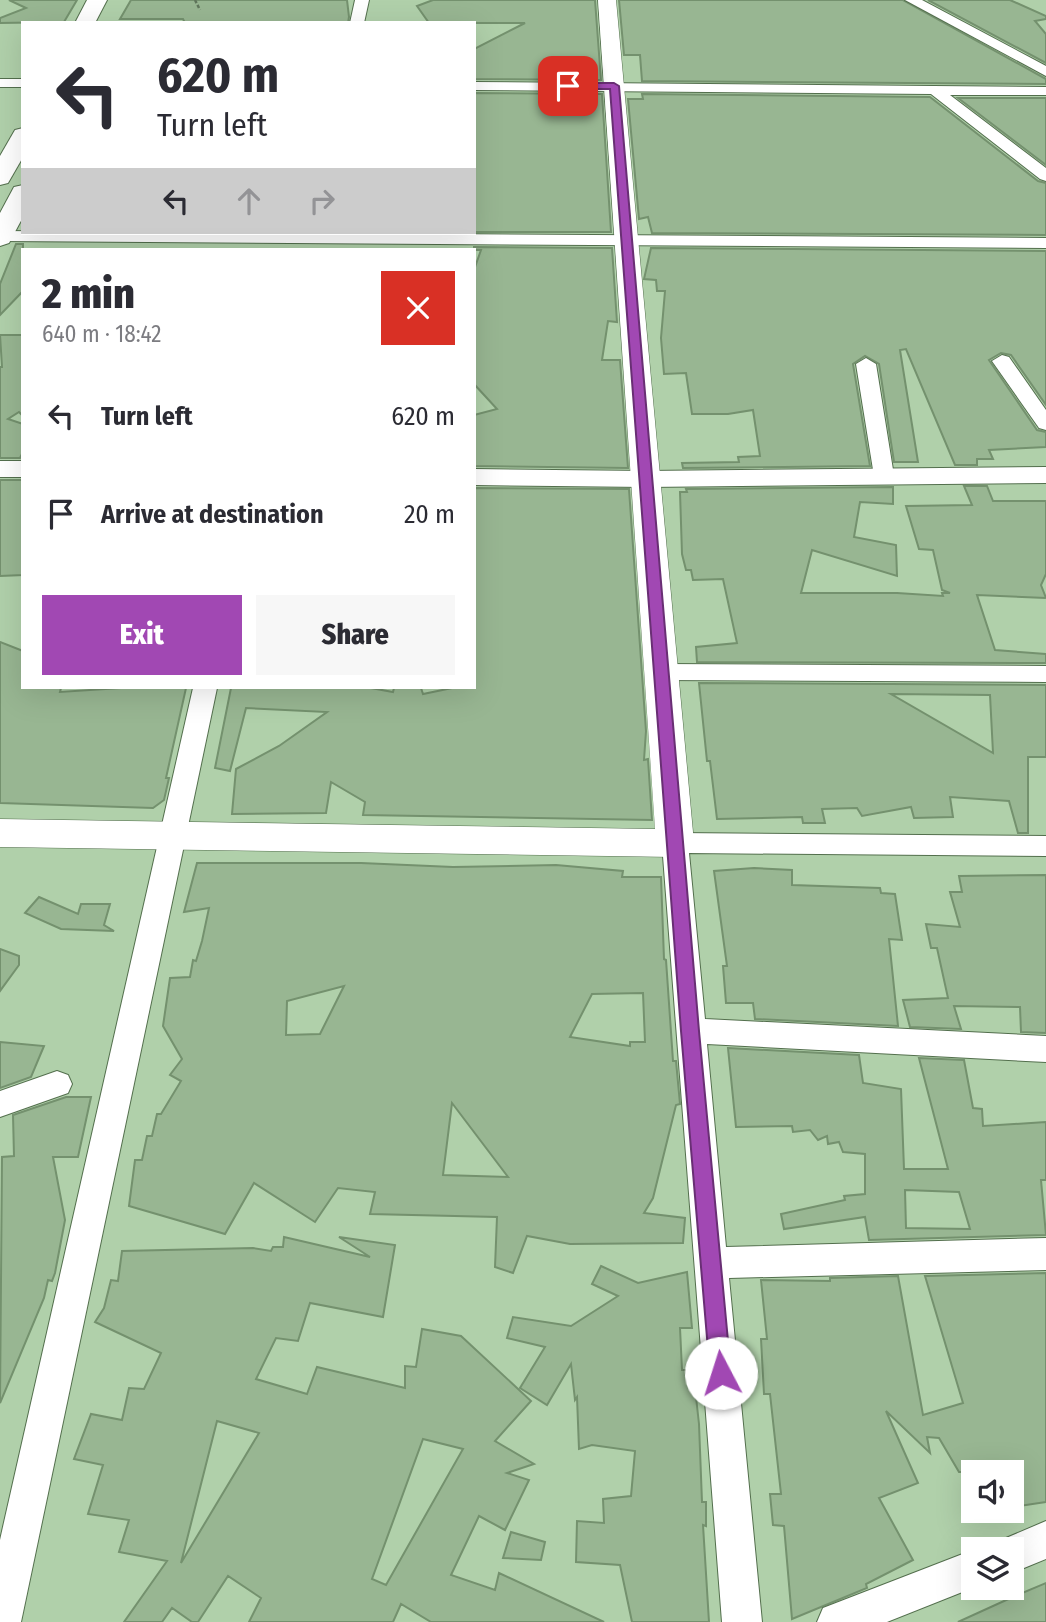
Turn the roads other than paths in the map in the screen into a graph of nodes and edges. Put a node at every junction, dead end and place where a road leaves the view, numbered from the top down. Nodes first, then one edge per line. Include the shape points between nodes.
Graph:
1 (97, 0) edge
2 (118, 0) edge
3 (362, 0) edge
4 (607, 0) edge
5 (912, 0) edge
6 (86, 21) edge
7 (108, 21) edge
8 (358, 21) edge
9 (1046, 72) edge
10 (0, 83) edge
11 (21, 83) edge
12 (476, 86) edge
13 (614, 86) junction
14 (935, 90) junction
15 (1046, 91) edge
16 (21, 139) edge
17 (1046, 176) edge
18 (0, 178) edge
19 (21, 196) edge
20 (1, 237) edge
21 (626, 240) junction
22 (306, 241) edge
23 (1046, 243) edge
24 (1002, 361) dead end
25 (866, 364) dead end
26 (1046, 424) edge
27 (0, 468) edge
28 (21, 469) edge
29 (1046, 475) edge
30 (884, 476) junction
31 (476, 477) edge
32 (646, 479) junction
33 (662, 672) junction
34 (1046, 674) edge
35 (205, 689) edge
36 (3, 835) edge
37 (174, 835) junction
38 (676, 843) junction
39 (1046, 846) edge
40 (690, 1031) junction
41 (1046, 1048) edge
42 (57, 1084) dead end
43 (0, 1104) edge
44 (1046, 1254) edge
45 (711, 1263) junction
46 (1046, 1540) edge
47 (1024, 1549) edge
48 (961, 1574) edge
49 (1, 1622) edge
50 (742, 1622) edge
51 (837, 1622) edge

1 - 6 main road
2 - 7 main road
3 - 8 street
4 - 13 main road
5 - 9 street
10 - 11 street
12 - 13 street
13 - 14 street
13 - 21 main road
14 - 15 street
14 - 17 street
16 - 18 main road
19 - 20 main road
20 - 22 street
21 - 22 street
21 - 23 street
21 - 32 main road
24 - 26 street
25 - 30 street
27 - 28 street
29 - 30 street
30 - 32 street
31 - 32 street
32 - 33 main road
33 - 34 street
33 - 38 main road
35 - 37 street
36 - 37 main road
37 - 38 main road
37 - 49 street
38 - 39 street
38 - 40 street
40 - 41 street
40 - 45 street
42 - 43 street
44 - 45 street
45 - 50 street
46 - 47 street
48 - 51 street

